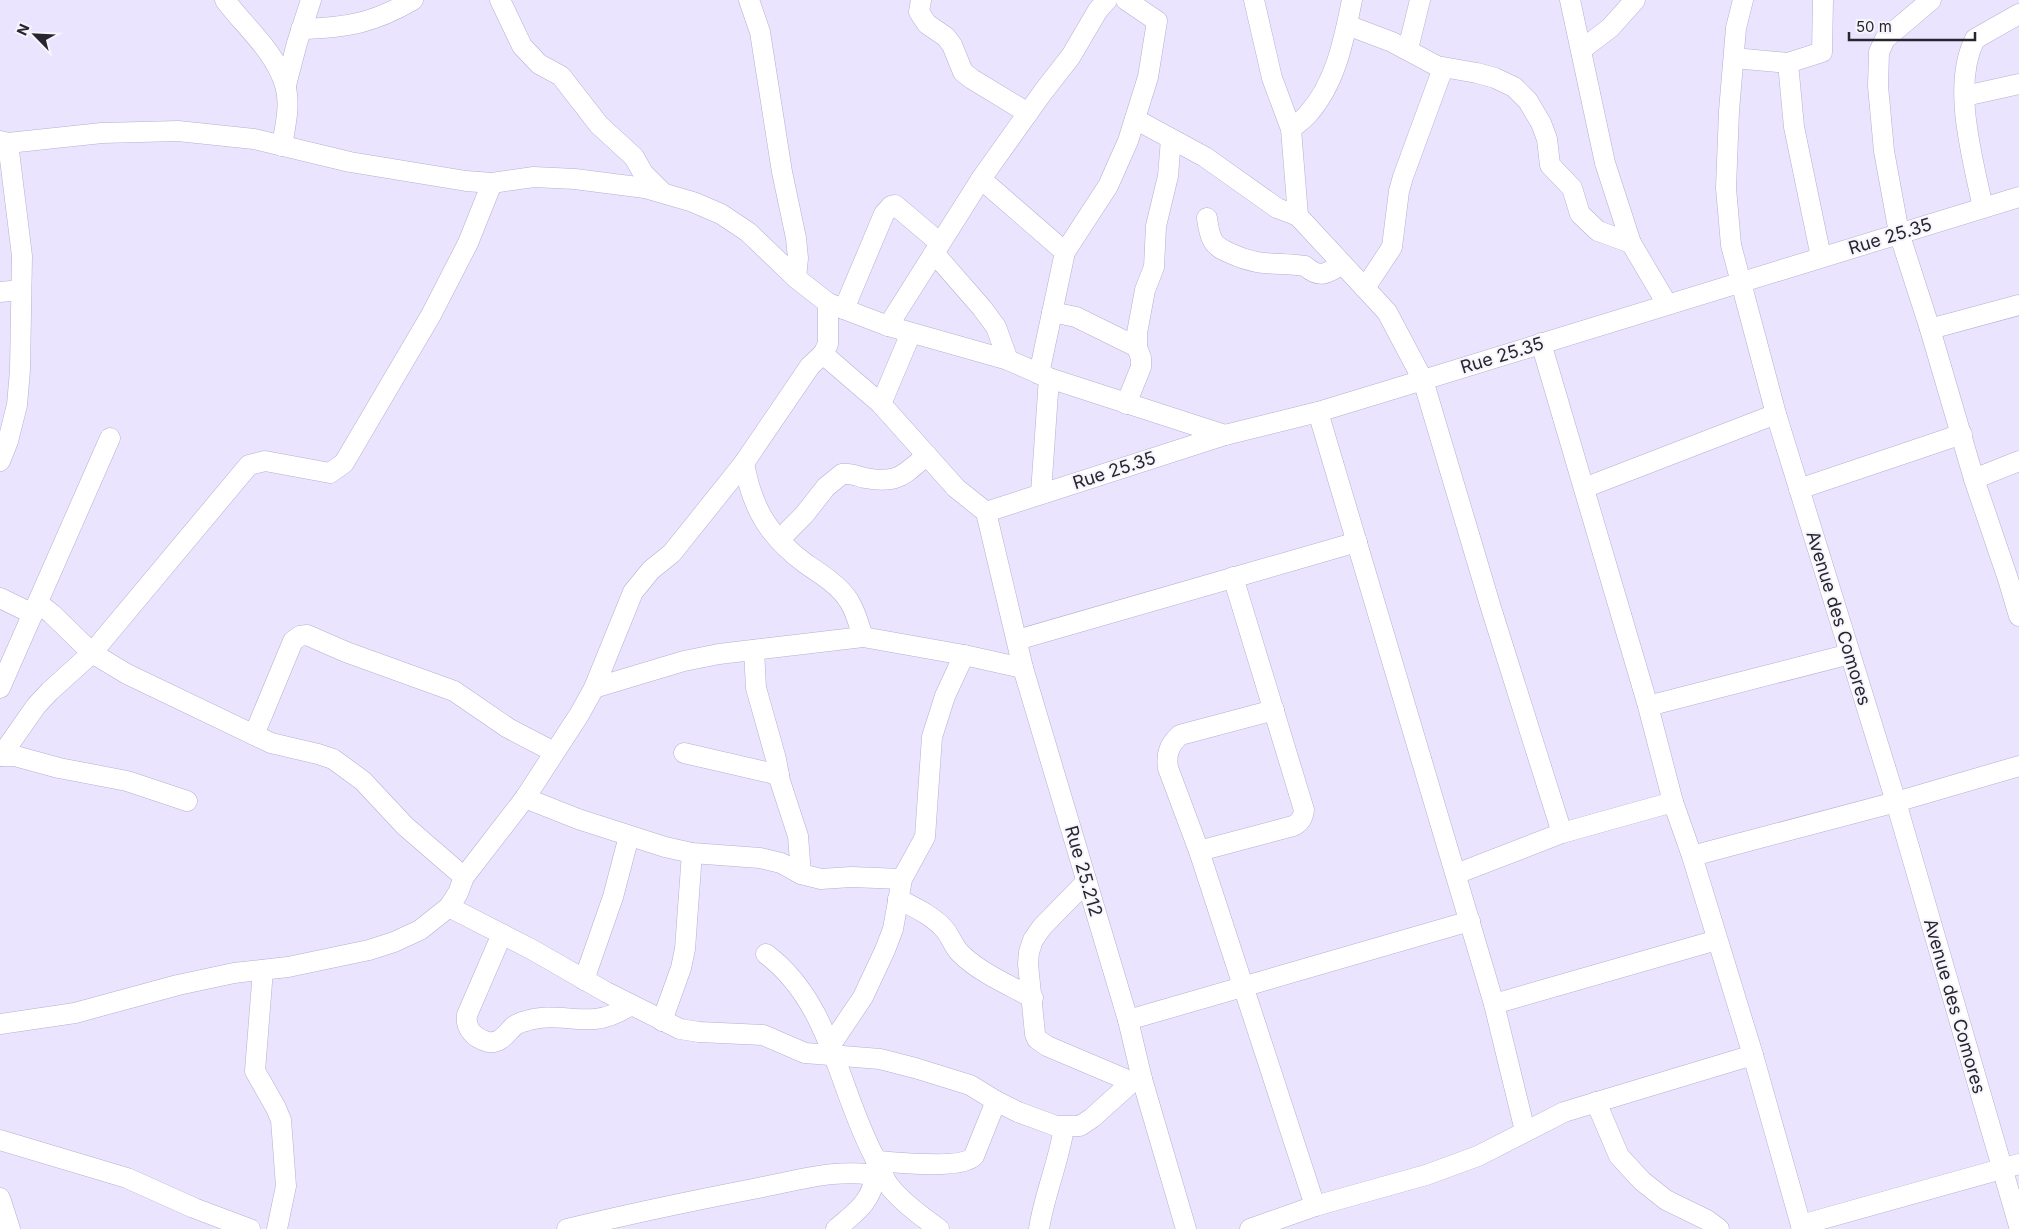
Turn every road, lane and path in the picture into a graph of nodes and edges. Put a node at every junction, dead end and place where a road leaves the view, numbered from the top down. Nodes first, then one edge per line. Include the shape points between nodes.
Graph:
1 (225, 0) edge
2 (312, 0) edge
3 (413, 0) edge
4 (500, 0) edge
5 (749, 0) edge
6 (921, 0) edge
7 (1107, 0) edge
8 (1126, 0) edge
9 (1254, 0) edge
10 (1352, 0) edge
11 (1420, 0) edge
12 (1570, 0) edge
13 (1635, 0) edge
14 (1743, 0) edge
15 (1823, 0) edge
16 (1931, 0) edge
17 (2019, 14) edge
18 (1347, 25) junction
19 (301, 29) junction
20 (1408, 49) junction
21 (1581, 50) junction
22 (1734, 58) junction
23 (1788, 63) junction
24 (1443, 68) junction
25 (2019, 84) edge
26 (286, 85) junction
27 (1965, 96) junction
28 (1028, 113) junction
29 (1135, 119) junction
30 (1291, 129) junction
31 (1171, 139) junction
32 (4, 142) edge
33 (282, 146) junction
34 (981, 179) junction
35 (492, 182) junction
36 (661, 191) junction
37 (2019, 197) edge
38 (1983, 208) junction
39 (1298, 216) junction
40 (1207, 218) dead end
41 (1899, 233) junction
42 (1631, 243) junction
43 (937, 248) junction
44 (1065, 252) junction
45 (1821, 257) junction
46 (1342, 264) junction
47 (796, 278) junction
48 (1740, 282) junction
49 (1365, 288) junction
50 (21, 290) junction
51 (0, 292) edge
52 (1667, 304) junction
53 (2019, 305) edge
54 (836, 306) junction
55 (1052, 312) junction
56 (888, 326) junction
57 (1930, 329) junction
58 (911, 333) junction
59 (1541, 343) junction
60 (1137, 347) junction
61 (823, 354) junction
62 (1008, 360) junction
63 (1044, 376) junction
64 (1423, 380) junction
65 (882, 404) junction
66 (1126, 404) junction
67 (1318, 412) junction
68 (1776, 414) junction
69 (1962, 434) junction
70 (1225, 435) junction
71 (110, 438) dead end
72 (927, 455) junction
73 (0, 461) edge
74 (2019, 461) edge
75 (744, 463) junction
76 (1974, 480) junction
77 (1584, 488) junction
78 (1799, 489) junction
79 (1041, 494) junction
80 (986, 512) junction
81 (779, 540) junction
82 (1357, 542) junction
83 (1233, 576) junction
84 (2014, 577) edge
85 (0, 598) edge
86 (35, 608) junction
87 (2019, 616) edge
88 (863, 637) junction
89 (1017, 640) junction
90 (754, 650) junction
91 (92, 653) junction
92 (1850, 654) junction
93 (964, 655) junction
94 (1023, 668) junction
95 (0, 688) edge
96 (594, 688) junction
97 (1648, 706) junction
98 (1274, 710) junction
99 (254, 735) junction
100 (554, 752) junction
101 (684, 753) dead end
102 (0, 756) edge
103 (2019, 766) edge
104 (779, 775) junction
105 (525, 798) junction
106 (187, 801) dead end
107 (1673, 802) junction
108 (1896, 802) junction
109 (1562, 833) junction
110 (629, 836) junction
111 (1199, 851) junction
112 (692, 853) junction
113 (1692, 856) junction
114 (801, 874) junction
115 (1456, 874) junction
116 (464, 877) junction
117 (902, 879) junction
118 (1086, 882) junction
119 (898, 899) junction
120 (449, 907) junction
121 (1470, 921) junction
122 (502, 934) junction
123 (1717, 940) junction
124 (766, 954) dead end
125 (263, 970) junction
126 (584, 980) junction
127 (1242, 986) junction
128 (1033, 998) junction
129 (1494, 1004) junction
130 (631, 1005) junction
131 (1128, 1020) junction
132 (662, 1021) junction
133 (0, 1024) edge
134 (832, 1050) junction
135 (1753, 1055) junction
136 (1137, 1080) junction
137 (996, 1101) junction
138 (1596, 1102) junction
139 (1064, 1128) junction
140 (1525, 1131) junction
141 (0, 1140) edge
142 (2010, 1166) edge
143 (878, 1171) junction
144 (0, 1198) edge
145 (1316, 1206) junction
146 (2019, 1226) edge
147 (1801, 1227) edge
148 (937, 1228) edge
149 (10, 1229) edge
150 (250, 1229) edge
151 (277, 1229) edge
152 (567, 1229) edge
153 (836, 1229) edge
154 (1039, 1229) edge
155 (1186, 1229) edge
156 (1250, 1229) edge
157 (1718, 1229) edge

1 - 26 street via 275,62
2 - 19 street
3 - 19 street via 390,14 355,25
4 - 36 street via 522,46 539,64 560,76 600,126 634,157 643,173
5 - 47 street via 760,32 796,238
6 - 28 street via 919,12 927,24 952,45 963,72
7 - 28 street via 1071,56
8 - 29 street via 1157,20 1148,77
9 - 30 street via 1272,78
10 - 18 street
11 - 20 street
12 - 21 street
13 - 21 street via 1600,37
14 - 22 street, Avenue des Comores via 1736,28
15 - 23 street via 1822,52
16 - 41 street via 1884,39 1879,52 1878,86 1884,150
17 - 27 street via 1975,39 1966,62
18 - 20 street
18 - 30 street via 1333,72 1320,97 1308,114
19 - 26 street
20 - 24 street
21 - 42 street via 1605,163
22 - 23 street
22 - 48 street, Avenue des Comores via 1726,188 1731,245
23 - 45 street via 1798,147
24 - 42 street via 1477,73 1514,87 1542,123 1550,165 1572,188 1580,214 1598,231
24 - 49 street via 1399,191 1392,247
25 - 27 street
26 - 33 street via 287,113
27 - 38 street
28 - 34 street
29 - 31 street
29 - 44 street via 1117,170
30 - 39 street
31 - 39 street via 1205,158 1277,208
31 - 60 street via 1168,176 1156,226 1154,267 1145,290
32 - 33 street via 178,131 254,139
32 - 50 street via 22,256
33 - 35 street via 400,171
34 - 43 street
34 - 44 street
35 - 36 street via 534,177 575,179
35 - 91 street via 468,243 431,315 344,463 330,473 265,461 248,465
36 - 47 street via 721,214 748,232
37 - 38 street, Rue 25.35
38 - 41 street, Rue 25.35
39 - 46 street
40 - 46 street via 1214,242 1246,260 1258,264 1305,266 1320,274 1329,273
41 - 45 street, Rue 25.35
41 - 57 street
42 - 52 street
43 - 54 street via 895,205 891,206
43 - 56 street
43 - 62 street via 996,328
44 - 55 street
45 - 48 street, Rue 25.35
46 - 49 street
47 - 54 street
48 - 52 street, Rue 25.35
48 - 68 street, Avenue des Comores
49 - 64 street via 1387,312
50 - 51 street
50 - 73 street via 17,405
52 - 59 street, Rue 25.35
53 - 57 street
54 - 56 street
54 - 61 street
55 - 60 street via 1076,317
55 - 63 street
56 - 58 street
57 - 69 street
58 - 62 street
58 - 65 street
59 - 64 street, Rue 25.35
59 - 77 street
60 - 66 street via 1141,367
61 - 65 street
61 - 75 street via 810,366
62 - 63 street
63 - 66 street
63 - 79 street
64 - 67 street, Rue 25.35
64 - 109 street
65 - 72 street
66 - 70 street
67 - 70 street, Rue 25.35
67 - 82 street
68 - 77 street
68 - 78 street, Avenue des Comores
69 - 76 street
69 - 78 street
70 - 79 street, Rue 25.35
71 - 86 street
72 - 80 street via 956,488
72 - 81 street via 896,479 842,474 826,487
74 - 76 street
75 - 81 street via 753,500 763,521
75 - 96 street via 672,553 632,592
76 - 84 street
77 - 97 street
78 - 92 street, Avenue des Comores
79 - 80 street, Rue 25.35
80 - 89 street, Rue 25.212
81 - 88 street via 849,601
82 - 83 street
82 - 115 street
83 - 89 street
83 - 98 street
84 - 87 street
85 - 86 street
86 - 91 street via 52,614
86 - 95 street
88 - 90 street
88 - 93 street
89 - 94 street, Rue 25.212
90 - 96 street via 684,661
90 - 104 street via 756,688
91 - 99 street via 127,674
91 - 102 street via 36,706
92 - 97 street
92 - 108 street, Avenue des Comores
93 - 94 street
93 - 117 street via 945,696 932,737 925,838
94 - 118 street, Rue 25.212
96 - 100 street
97 - 107 street
98 - 111 street via 1304,810 1303,817 1293,826
98 - 111 street via 1180,735 1170,746 1168,768
99 - 100 street via 293,641 306,635 454,691 508,728
99 - 116 street via 340,764 363,781 405,826
100 - 105 street
101 - 104 street
102 - 106 street via 15,756 127,781
103 - 108 street
104 - 114 street via 798,836
105 - 110 street
105 - 116 street
107 - 109 street
107 - 113 street
108 - 113 street
108 - 142 street, Avenue des Comores
109 - 115 street
110 - 112 street
110 - 126 street via 613,898
111 - 127 street
112 - 114 street via 760,858 781,863
112 - 132 street via 686,950
113 - 123 street
114 - 117 street via 821,880 851,877
115 - 121 street
116 - 120 street
117 - 119 street
118 - 128 street via 1033,940 1028,964
118 - 131 street, Rue 25.212
119 - 128 street via 939,924 960,953 971,962
119 - 134 street via 885,950 863,997
120 - 122 street
120 - 125 street via 420,930 394,942 297,966
121 - 127 street
121 - 129 street
122 - 126 street
122 - 130 street via 467,1015 467,1028 484,1040 500,1040 513,1027 528,1020 595,1019
123 - 129 street
123 - 135 street
124 - 134 street via 788,972 809,1000
125 - 133 street via 178,985 75,1013
125 - 151 street via 255,1071 281,1120 286,1186
126 - 130 street
127 - 131 street
127 - 145 street
128 - 136 street via 1037,1039 1047,1046
129 - 140 street
130 - 132 street
131 - 136 street, Rue 25.212
132 - 134 street via 680,1029 763,1035 805,1053 821,1055
134 - 137 street via 951,1078
134 - 143 street
135 - 138 street
135 - 147 street
136 - 139 street via 1080,1126
136 - 155 street, Rue 25.212
137 - 139 street via 1038,1121
137 - 143 street via 970,1161
138 - 140 street via 1564,1112
138 - 157 street via 1619,1156 1642,1181 1666,1200 1707,1220
139 - 154 street
140 - 145 street via 1478,1156 1426,1175
141 - 150 street via 128,1178
142 - 146 street, Avenue des Comores
142 - 147 street
143 - 148 street via 891,1188
143 - 152 street via 822,1176 645,1210
143 - 153 street via 861,1208
144 - 149 street
145 - 156 street

